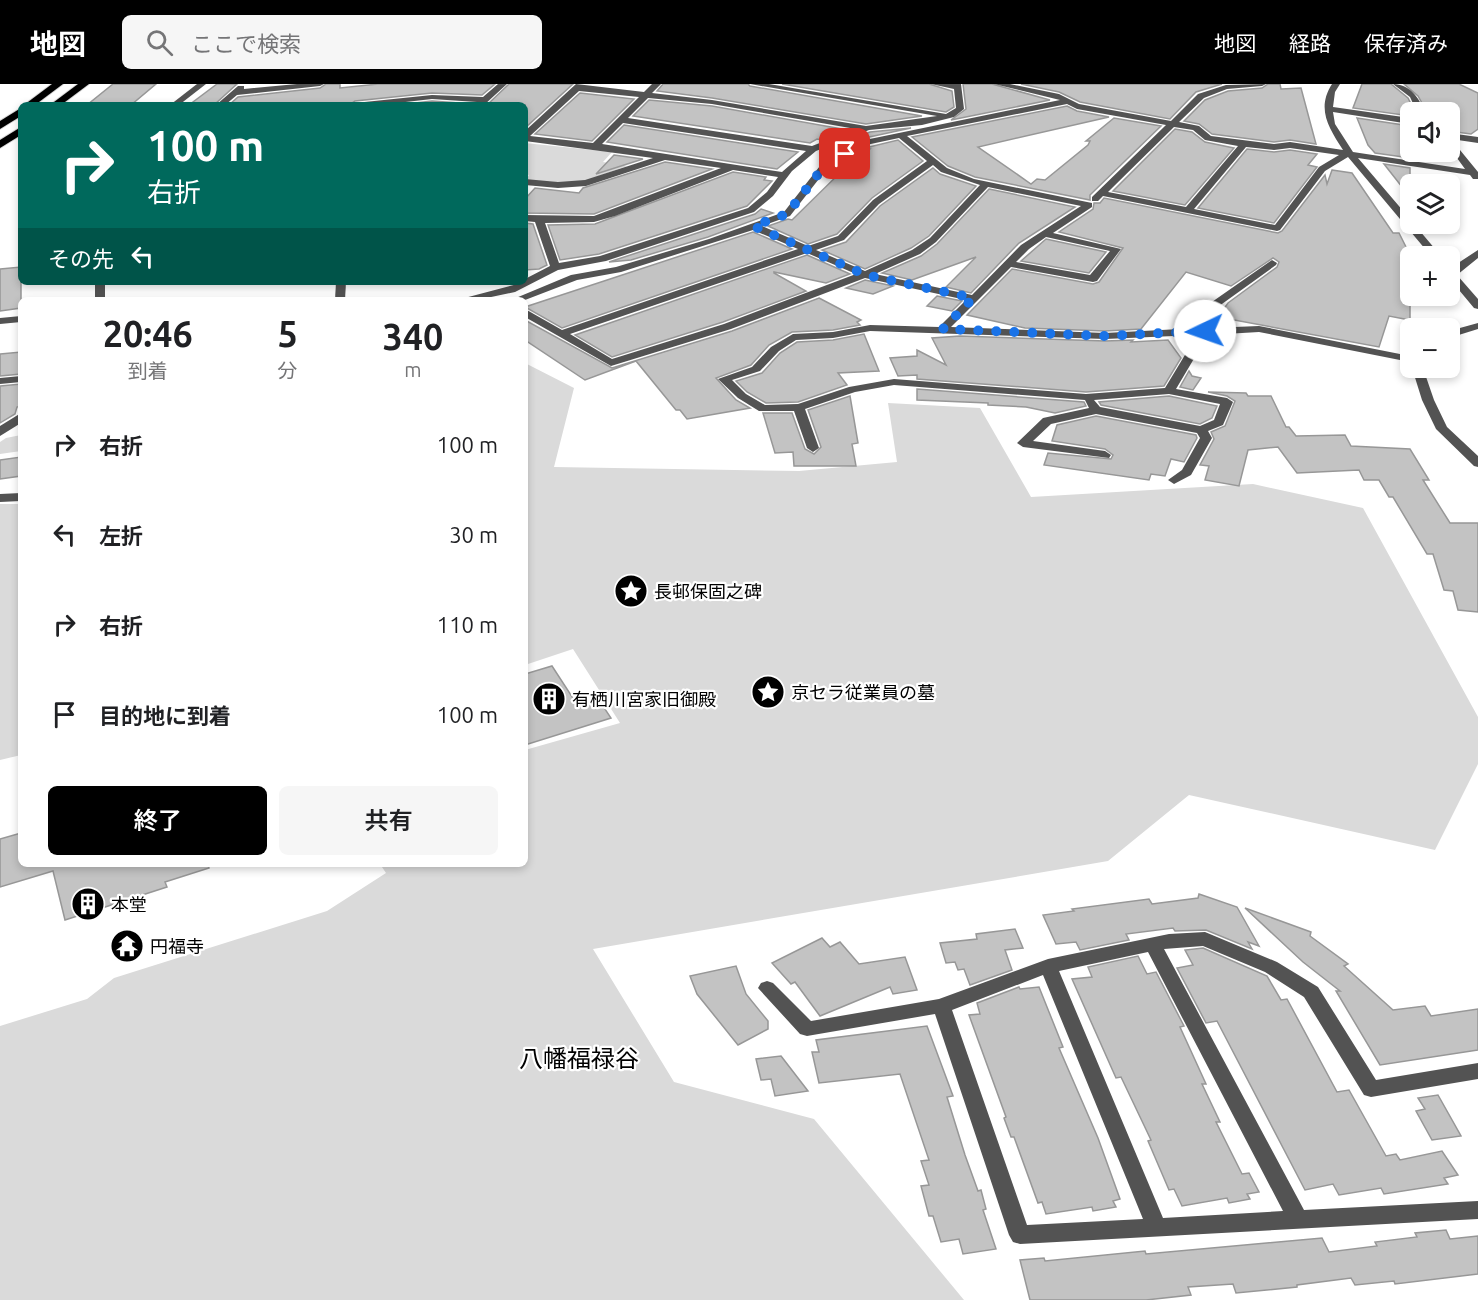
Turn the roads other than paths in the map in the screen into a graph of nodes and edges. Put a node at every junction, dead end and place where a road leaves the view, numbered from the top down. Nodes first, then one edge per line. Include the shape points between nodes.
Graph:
1 (58, 84) edge
2 (84, 84) edge
3 (202, 84) edge
4 (248, 84) edge
5 (320, 84) edge
6 (503, 84) edge
7 (657, 84) edge
8 (754, 84) edge
9 (809, 84) edge
10 (935, 84) edge
11 (998, 84) edge
12 (1263, 84) edge
13 (1336, 84) edge
14 (1397, 84) edge
15 (579, 86) edge
16 (957, 86) edge
17 (800, 90) junction
18 (234, 93) junction
19 (646, 95) junction
20 (1067, 101) junction
21 (33, 102) edge
22 (59, 102) edge
23 (178, 102) edge
24 (224, 102) edge
25 (384, 102) edge
26 (474, 102) edge
27 (483, 102) edge
28 (1416, 102) edge
29 (1328, 109) junction
30 (771, 112) junction
31 (18, 113) edge
32 (951, 115) junction
33 (622, 120) junction
34 (1400, 120) edge
35 (1172, 123) junction
36 (0, 126) edge
37 (867, 128) junction
38 (18, 132) edge
39 (528, 134) edge
40 (900, 135) junction
41 (528, 137) edge
42 (1460, 138) edge
43 (1478, 140) edge
44 (1244, 144) junction
45 (0, 145) edge
46 (595, 146) junction
47 (813, 149) junction
48 (1349, 153) junction
49 (1460, 155) edge
50 (666, 156) junction
51 (933, 161) junction
52 (732, 167) junction
53 (783, 176) junction
54 (1476, 176) edge
55 (528, 182) edge
56 (986, 184) junction
57 (1101, 193) junction
58 (1089, 205) junction
59 (1188, 210) junction
60 (528, 218) edge
61 (539, 220) junction
62 (753, 226) junction
63 (1044, 234) junction
64 (1428, 246) edge
65 (809, 250) junction
66 (1478, 253) edge
67 (1272, 263) dead end
68 (1010, 264) junction
69 (1460, 266) edge
70 (555, 267) junction
71 (866, 275) junction
72 (528, 281) edge
73 (521, 285) edge
74 (1460, 285) edge
75 (477, 297) edge
76 (524, 297) edge
77 (973, 298) junction
78 (1478, 306) edge
79 (528, 314) edge
80 (18, 319) edge
81 (0, 321) edge
82 (1478, 327) edge
83 (943, 329) junction
84 (1205, 331) junction
85 (1460, 332) edge
86 (563, 333) junction
87 (1400, 357) edge
88 (1421, 378) edge
89 (18, 379) edge
90 (0, 381) edge
91 (1169, 391) junction
92 (1086, 397) junction
93 (799, 407) junction
94 (1096, 410) junction
95 (18, 417) edge
96 (0, 418) edge
97 (18, 419) edge
98 (1201, 430) junction
99 (0, 432) edge
100 (813, 448) dead end
101 (1105, 455) dead end
102 (1478, 463) edge
103 (1174, 480) dead end
104 (18, 497) edge
105 (0, 498) edge
106 (1153, 944) junction
107 (1048, 966) junction
108 (766, 988) dead end
109 (941, 1006) junction
110 (1478, 1071) edge
111 (1478, 1210) edge
112 (1298, 1220) junction
113 (1157, 1228) junction

1 - 21 highway
2 - 22 highway
3 - 23 street
4 - 18 street
5 - 18 street
6 - 27 street
7 - 19 street
8 - 17 street
9 - 17 street
10 - 16 street
11 - 20 street
12 - 35 street via 1210,90
13 - 29 street
14 - 28 street
15 - 19 street
15 - 39 street
16 - 32 street via 960,109
17 - 30 street
17 - 32 street
18 - 24 street
19 - 30 street
19 - 33 street
20 - 35 street
20 - 40 street
25 - 26 street via 432,97
29 - 34 street
29 - 48 street via 1331,124
30 - 37 street
31 - 36 highway
32 - 37 street
33 - 46 street
33 - 47 street
35 - 44 street via 1196,128 1208,138
35 - 57 street
37 - 47 street
38 - 45 highway
40 - 51 street
40 - 62 street via 863,143 826,164 787,214
41 - 46 street
42 - 43 street
44 - 48 street
44 - 59 street
46 - 50 street
47 - 53 street
48 - 54 street
48 - 59 street via 1322,169 1277,228
48 - 64 street
49 - 54 street
50 - 52 street
50 - 55 street via 586,183
51 - 56 street via 944,170
51 - 65 street via 876,202 841,238
52 - 53 street
52 - 61 street via 594,219
53 - 70 street via 751,210 602,259
56 - 58 street
56 - 71 street via 933,240
57 - 58 street
57 - 59 street
58 - 63 street
60 - 61 street
61 - 70 street
62 - 65 street
62 - 76 street via 617,270 575,277
63 - 68 street
63 - 68 street via 1116,249 1093,279
65 - 71 street
65 - 86 street
66 - 69 street
67 - 84 street via 1203,313
68 - 77 street
70 - 72 street
71 - 77 street
71 - 86 street via 679,344 611,363
73 - 75 street
74 - 78 street
77 - 83 street
79 - 86 street
80 - 81 street
82 - 85 street
83 - 84 street via 1105,336
83 - 93 street via 870,328 793,337 756,369 724,379 763,409
84 - 87 street via 1259,330
84 - 91 street
88 - 102 street via 1442,429
89 - 90 street
91 - 92 street
91 - 98 street via 1227,402 1219,422
92 - 93 street via 894,382 853,389
92 - 94 street
93 - 100 street
94 - 98 street
94 - 101 street via 1047,422 1023,442
95 - 96 street
97 - 99 street
98 - 103 street via 1206,438 1187,472
104 - 105 street
106 - 107 street
106 - 110 street via 1205,939 1271,967 1311,992 1371,1089
106 - 112 street
107 - 109 street
107 - 113 street
108 - 109 street via 807,1029
109 - 113 street via 1020,1236
111 - 112 street
112 - 113 street

